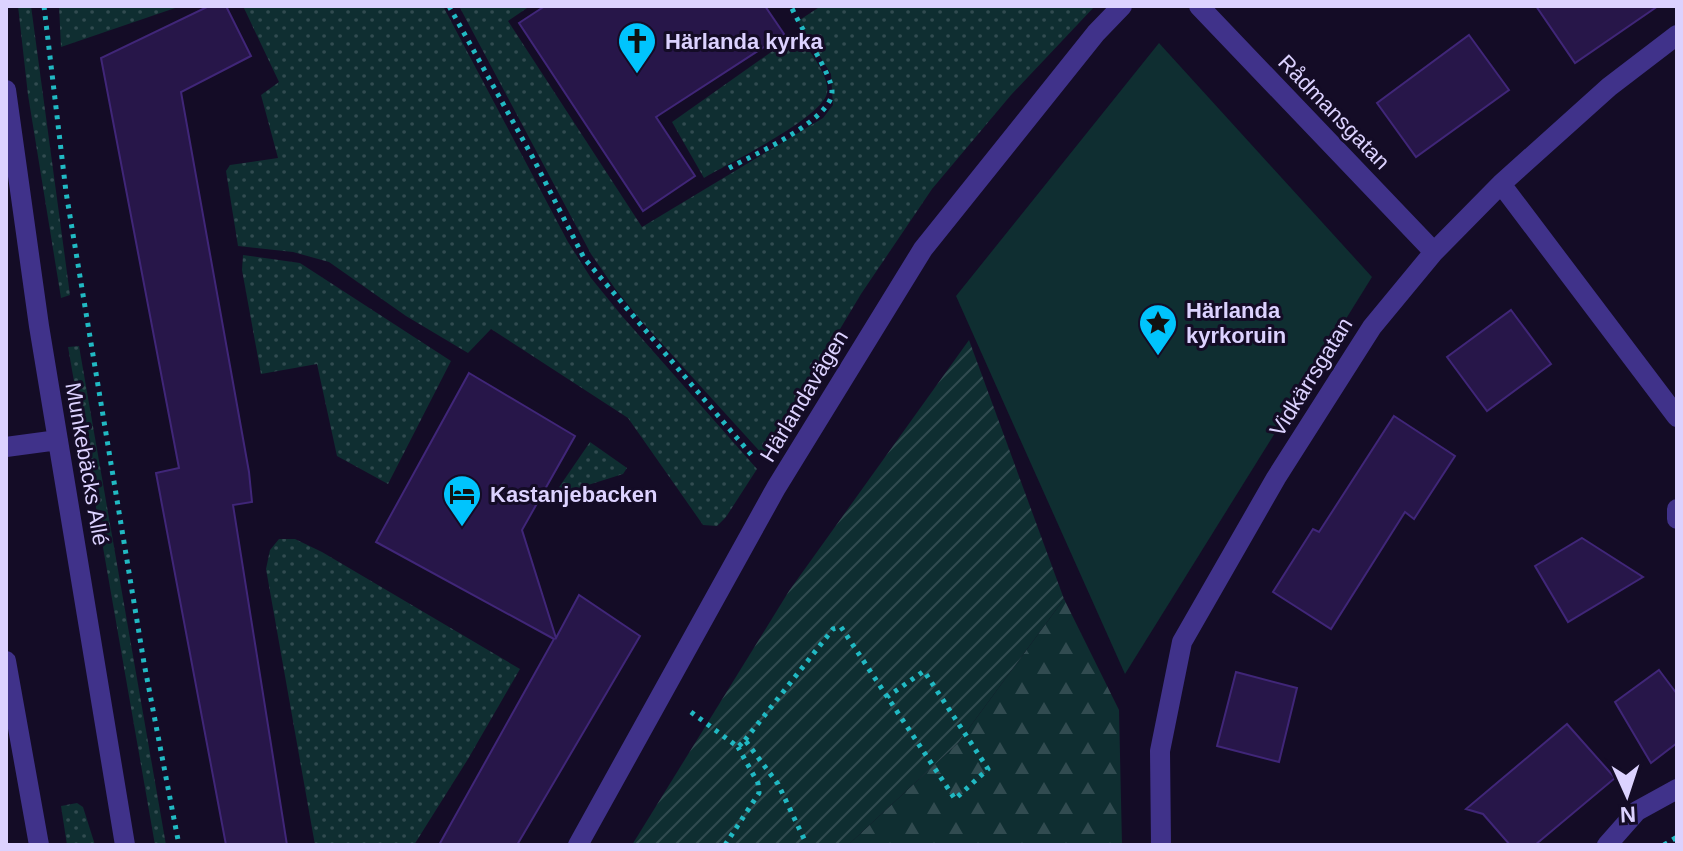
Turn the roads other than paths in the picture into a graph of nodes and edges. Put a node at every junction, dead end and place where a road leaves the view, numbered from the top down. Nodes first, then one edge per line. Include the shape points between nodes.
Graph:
1 (1122, 6) edge
2 (1199, 6) edge
3 (1677, 35) edge
4 (6, 90) edge
5 (1501, 184) junction
6 (1434, 252) junction
7 (1677, 417) edge
8 (58, 440) junction
9 (6, 447) edge
10 (1677, 509) edge
11 (1677, 519) edge
12 (6, 661) edge
13 (1677, 789) edge
14 (39, 845) edge
15 (125, 845) edge
16 (578, 845) edge
17 (1161, 845) edge
18 (1607, 845) edge

1 - 16 street, Härlandavägen via 923,249 776,488
2 - 6 street, Rådmansgatan
3 - 5 street, Vidkärrsgatan via 1609,87
4 - 8 street, Munkebäcks Allé
5 - 6 street, Vidkärrsgatan
5 - 7 street
6 - 17 street, Vidkärrsgatan via 1372,327 1276,478 1182,642 1160,751
8 - 9 street
8 - 15 street, Munkebäcks Allé
10 - 11 street
12 - 14 street
13 - 18 street via 1637,811

